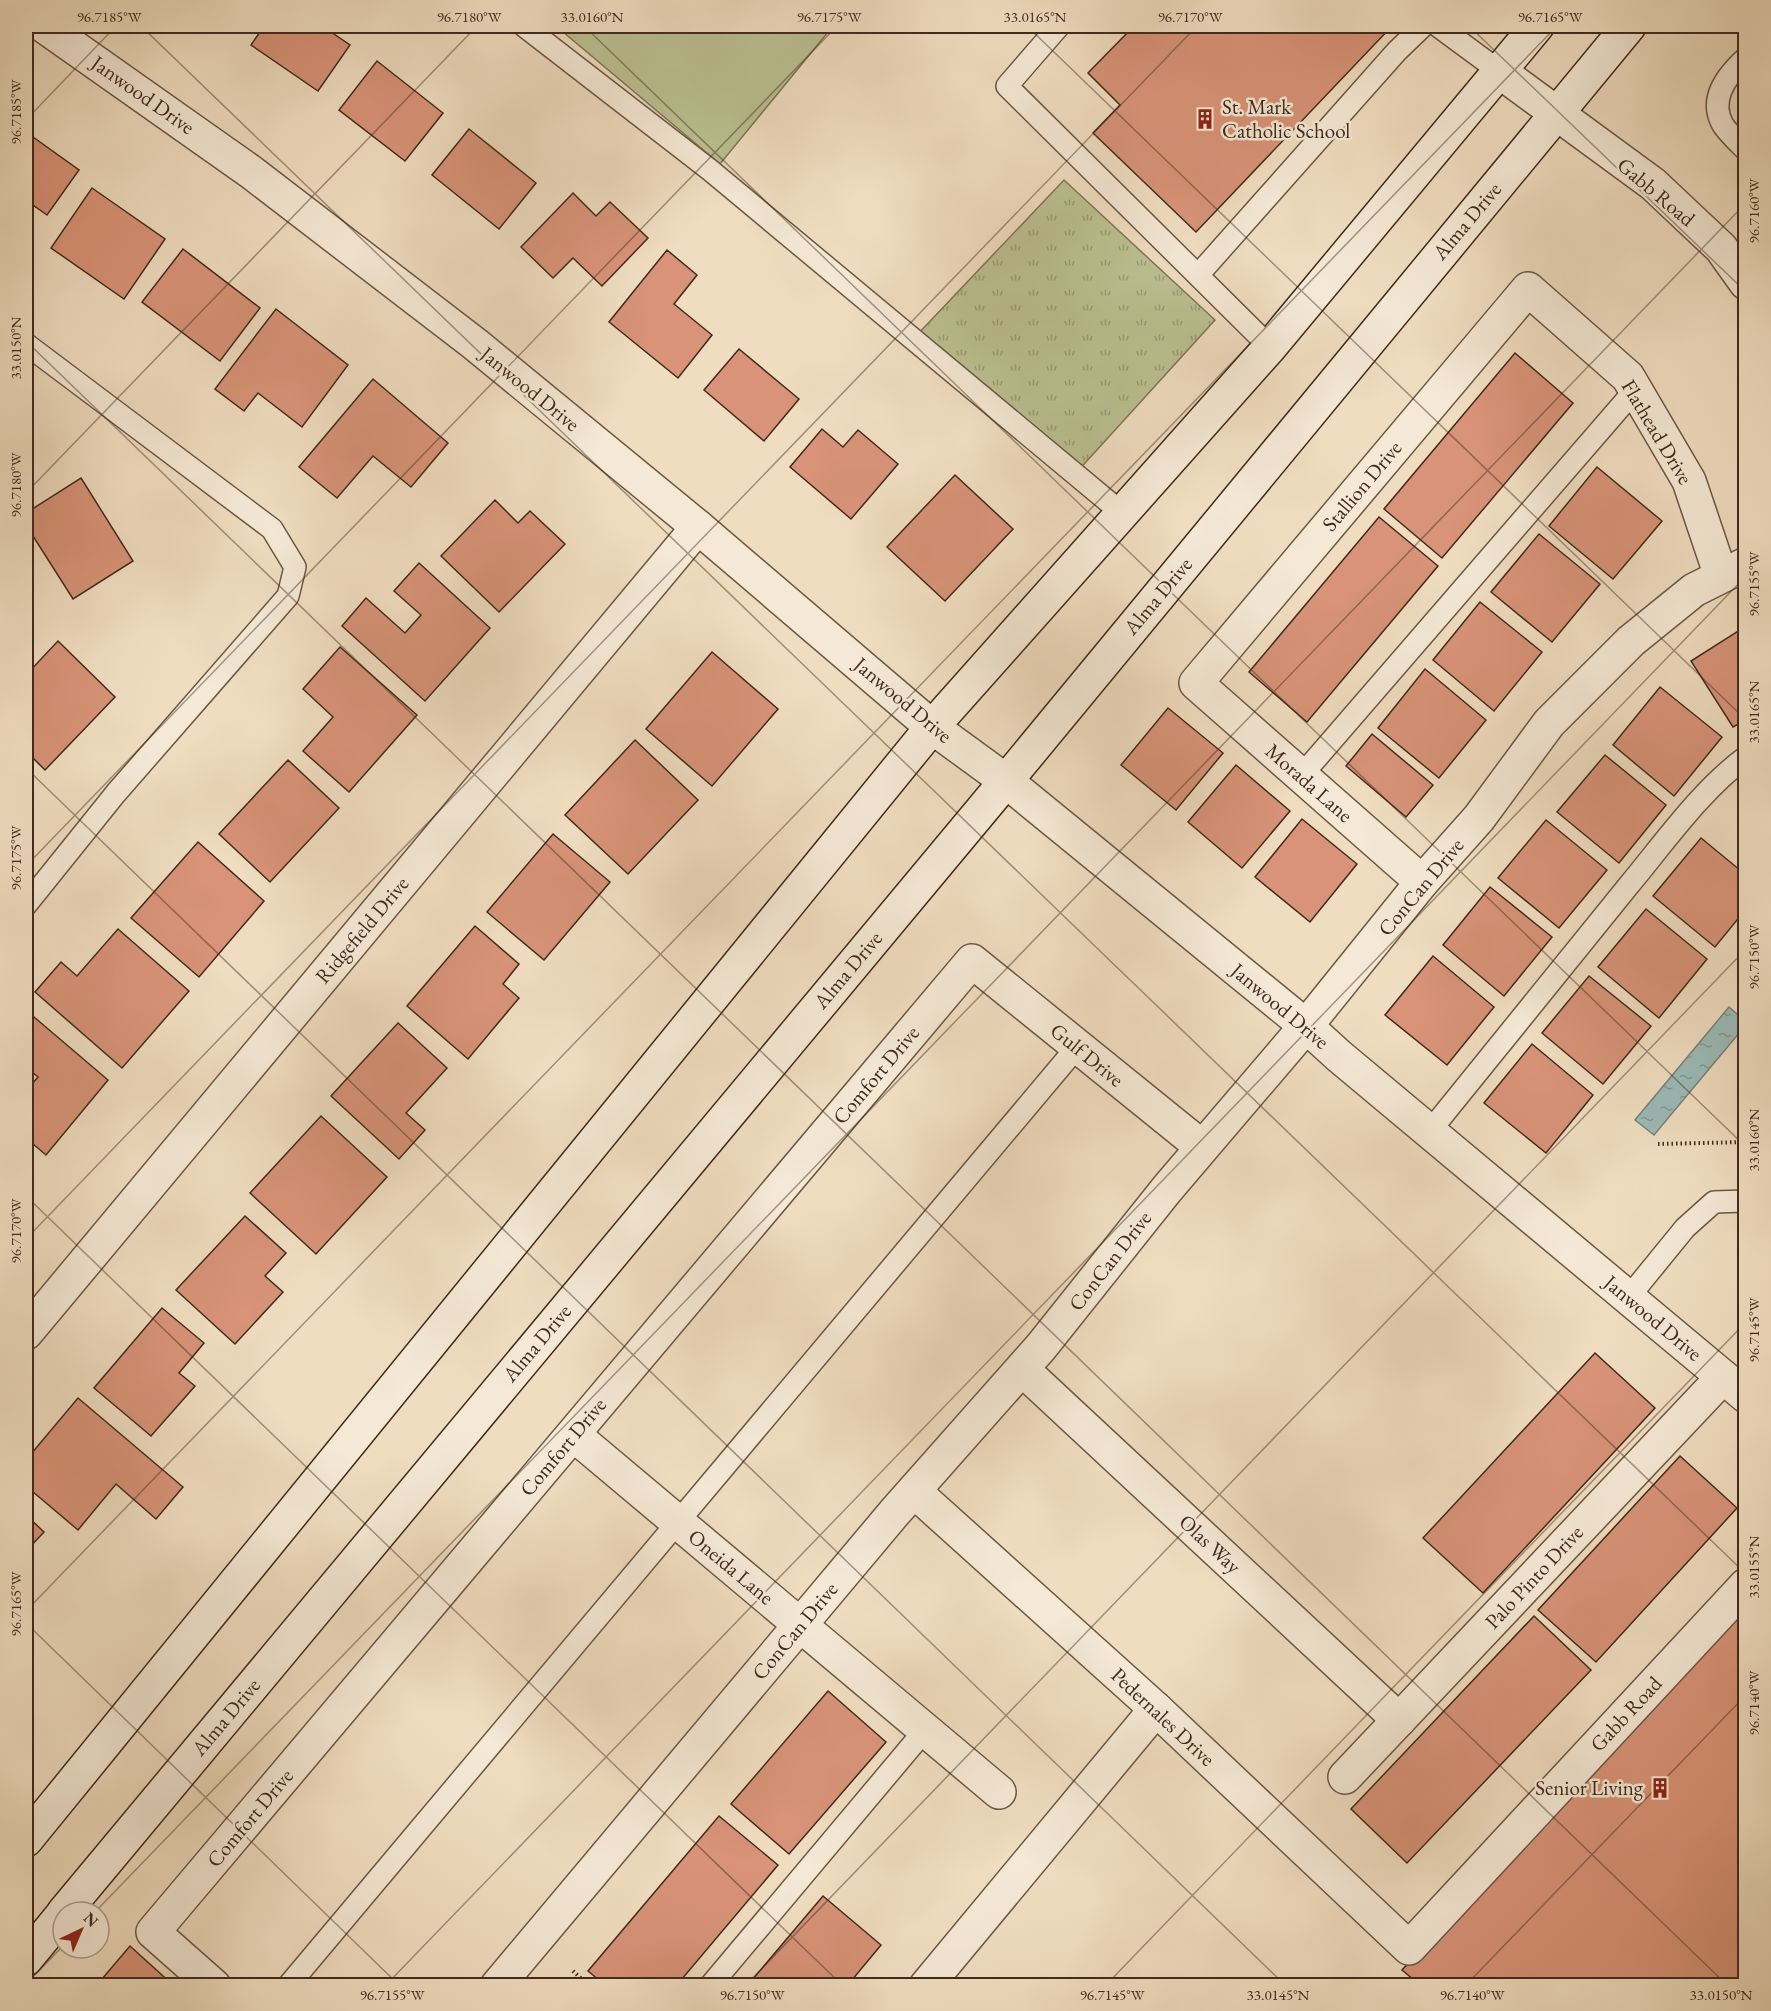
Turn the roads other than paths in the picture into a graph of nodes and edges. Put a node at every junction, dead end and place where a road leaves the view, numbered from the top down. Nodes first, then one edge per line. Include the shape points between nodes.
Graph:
1 (44, 26) edge
2 (524, 26) edge
3 (1059, 26) edge
4 (1423, 26) edge
5 (1438, 26) edge
6 (1537, 26) edge
7 (1629, 26) edge
8 (1746, 58) edge
9 (1499, 71) junction
10 (1556, 113) junction
11 (1746, 150) edge
12 (1198, 275) junction
13 (1746, 283) edge
14 (1528, 289) joint
15 (26, 344) edge
16 (1270, 347) junction
17 (1635, 390) junction
18 (1122, 513) junction
19 (698, 527) junction
20 (1733, 570) edge
21 (1196, 683) joint
22 (932, 727) junction
23 (1746, 757) edge
24 (1301, 776) junction
25 (1006, 781) junction
26 (1422, 882) junction
27 (26, 905) edge
28 (972, 961) joint
29 (1306, 1026) junction
30 (1077, 1047) junction
31 (1430, 1131) junction
32 (1202, 1147) junction
33 (1746, 1201) edge
34 (1628, 1298) junction
35 (26, 1333) edge
36 (1022, 1369) junction
37 (1734, 1386) edge
38 (574, 1435) junction
39 (914, 1491) junction
40 (678, 1522) junction
41 (1746, 1586) edge
42 (800, 1625) junction
43 (1156, 1709) junction
44 (1399, 1720) junction
45 (925, 1730) junction
46 (1345, 1777) dead end
47 (999, 1792) dead end
48 (26, 1840) edge
49 (75, 1900) edge
50 (51, 1929) edge
51 (1409, 1948) joint
52 (26, 1959) edge
53 (214, 1986) edge
54 (288, 1986) edge
55 (497, 1986) edge
56 (710, 1986) edge
57 (926, 1986) edge

1 - 19 street, Janwood Drive via 251,172 475,344
2 - 18 lane via 710,170
3 - 12 lane via 1007,86
4 - 12 lane
5 - 9 lane
6 - 9 street
7 - 10 street, Alma Drive
8 - 11 lane via 1729,73 1717,99 1722,124
9 - 10 street, Gabb Road
9 - 16 street
10 - 13 street, Gabb Road via 1653,184 1721,248
10 - 25 street, Alma Drive
12 - 16 lane
14 - 17 street, Flathead Drive via 1628,378
14 - 21 street, Stallion Drive
15 - 27 lane via 272,529 296,567 288,596 116,794
16 - 18 street
17 - 20 street, Flathead Drive via 1689,481
17 - 24 lane
18 - 22 street
19 - 22 street, Janwood Drive
19 - 35 street, Ridgefield Drive
20 - 26 street, ConCan Drive via 1694,590 1631,641 1549,723 1479,818
21 - 24 street, Morada Lane
22 - 25 street, Janwood Drive
22 - 48 street
23 - 31 lane via 1688,813
24 - 26 street, Morada Lane
25 - 29 street, Janwood Drive
25 - 49 street, Alma Drive
26 - 29 street, ConCan Drive
28 - 30 street, Gulf Drive
28 - 38 street, Comfort Drive
29 - 31 street, Janwood Drive
29 - 32 street, ConCan Drive
30 - 32 street, Gulf Drive
30 - 40 lane
31 - 34 street, Janwood Drive
32 - 36 street, ConCan Drive
33 - 34 lane via 1714,1202 1685,1228
34 - 37 street, Janwood Drive
36 - 39 street, ConCan Drive
36 - 44 street, Olas Way
37 - 44 street, Palo Pinto Drive
38 - 40 street, Oneida Lane
38 - 53 street, Comfort Drive via 153,1932
39 - 42 street, ConCan Drive
39 - 43 street, Pedernales Drive
40 - 42 street, Oneida Lane
40 - 54 lane
41 - 51 street, Gabb Road
42 - 45 street, Oneida Lane
42 - 55 street, ConCan Drive
43 - 51 street, Pedernales Drive
43 - 57 street
44 - 46 street, Palo Pinto Drive
45 - 47 street, Oneida Lane
45 - 56 lane
50 - 52 street, Alma Drive

